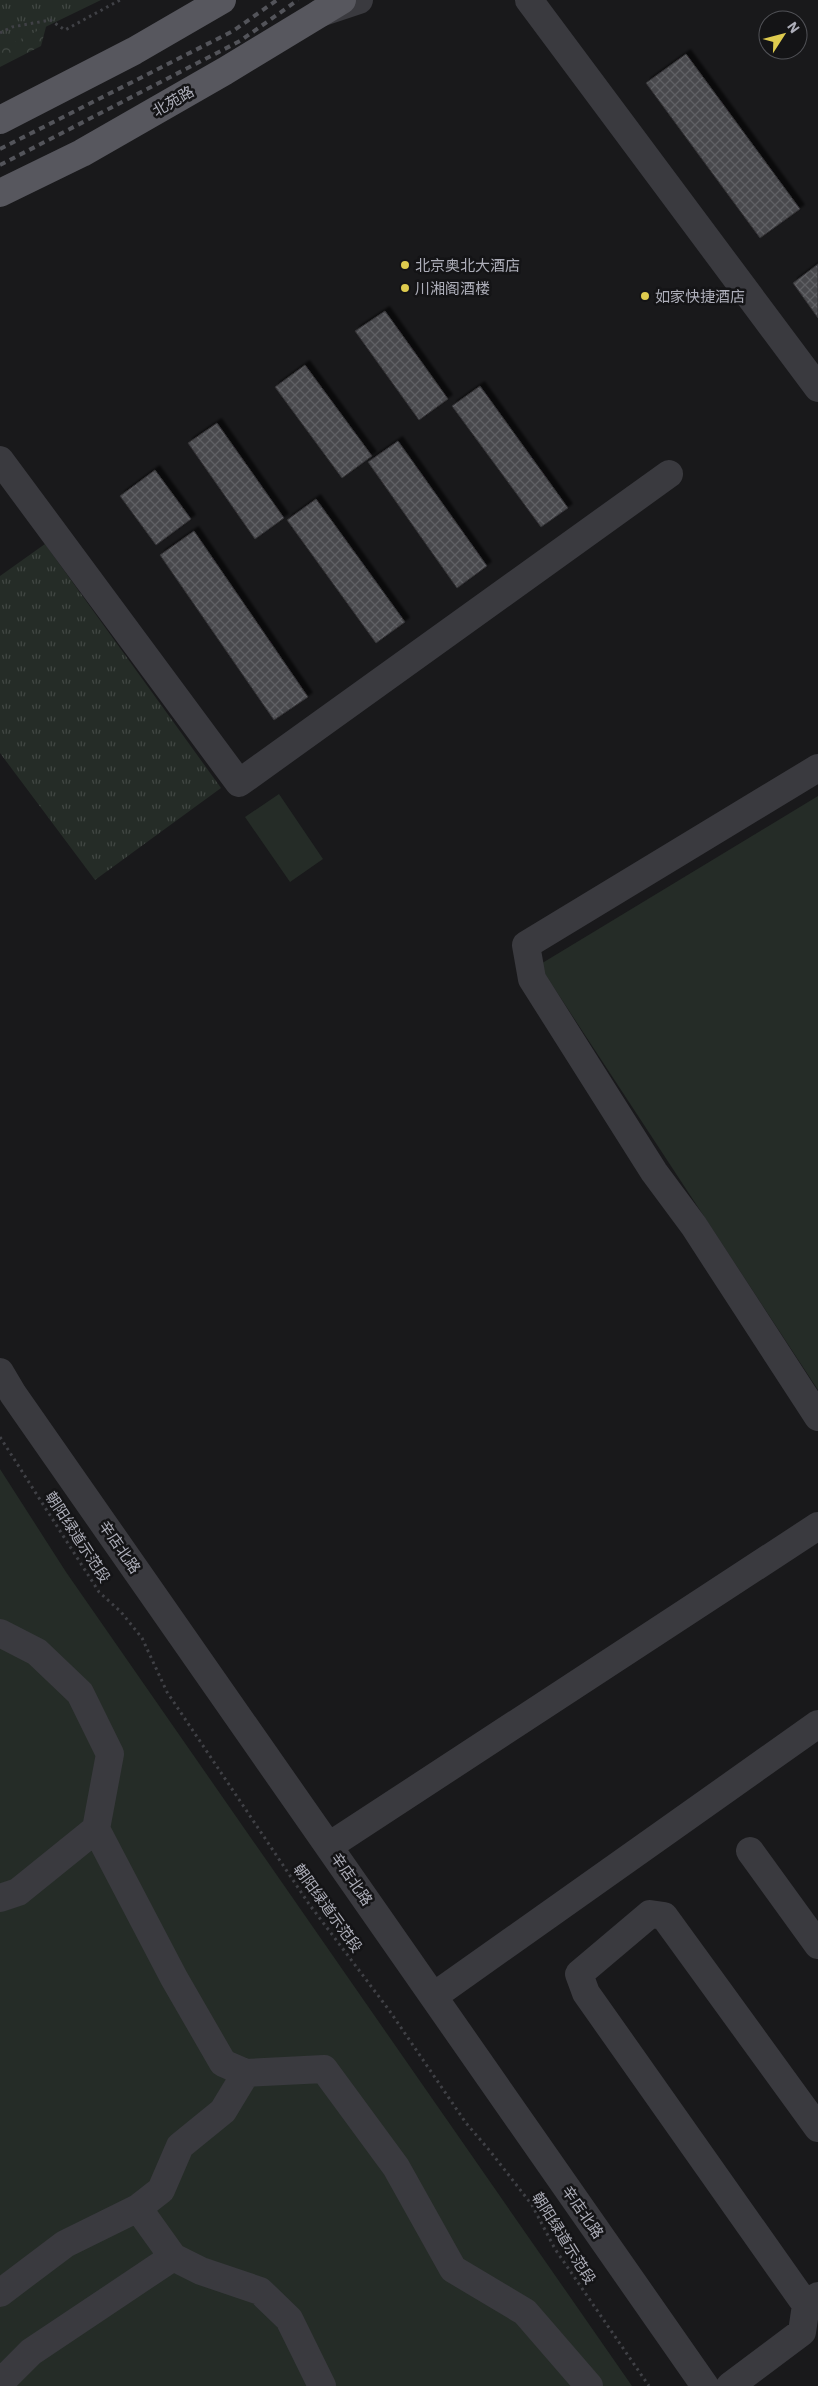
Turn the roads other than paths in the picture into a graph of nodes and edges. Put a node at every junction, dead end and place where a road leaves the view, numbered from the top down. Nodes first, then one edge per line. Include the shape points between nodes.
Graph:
1 (222, 0) edge
2 (358, 0) edge
3 (529, 0) edge
4 (331, 7) edge
5 (0, 120) edge
6 (0, 193) edge
7 (818, 388) edge
8 (0, 460) edge
9 (669, 474) dead end
10 (818, 768) edge
11 (0, 1372) edge
12 (818, 1417) edge
13 (818, 1526) edge
14 (0, 1633) edge
15 (818, 1724) edge
16 (96, 1830) junction
17 (329, 1846) junction
18 (750, 1850) dead end
19 (0, 1898) edge
20 (818, 1945) edge
21 (434, 1996) junction
22 (246, 2073) junction
23 (818, 2128) edge
24 (138, 2208) junction
25 (173, 2257) junction
26 (0, 2293) edge
27 (812, 2301) edge
28 (0, 2383) edge
29 (322, 2386) edge
30 (588, 2386) edge
31 (705, 2386) edge
32 (730, 2386) edge

1 - 5 main road via 134,51
2 - 4 street
3 - 7 street
4 - 6 main road, 北苑路 via 82,153
8 - 9 street via 239,783
10 - 12 street via 526,945 532,979 654,1172 694,1226
11 - 17 street, 辛店北路
13 - 17 street
14 - 16 street via 37,1652 80,1693 110,1754
15 - 21 street
16 - 19 street via 18,1892
16 - 22 street via 223,2063
17 - 21 street, 辛店北路
18 - 20 street
21 - 31 street, 辛店北路
22 - 24 street via 223,2111 180,2146 161,2190
22 - 30 street via 324,2069 396,2167 453,2269 525,2312
23 - 27 street via 664,1916 650,1914 578,1974 586,1993
24 - 25 street
24 - 26 street via 65,2244
25 - 28 street via 31,2352
25 - 29 street via 201,2271 260,2291 289,2319
27 - 32 street via 802,2332

